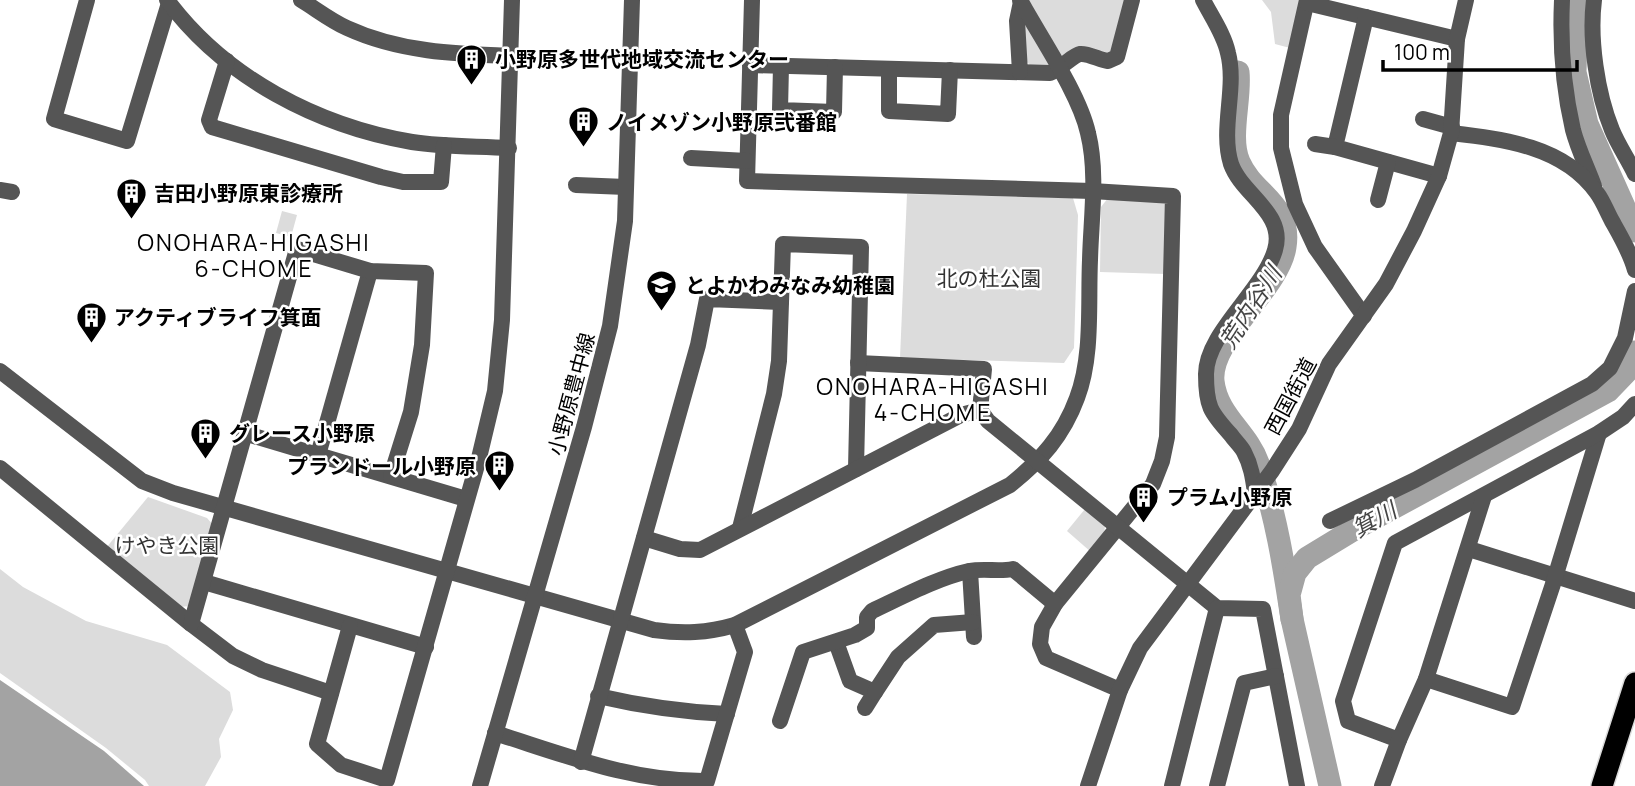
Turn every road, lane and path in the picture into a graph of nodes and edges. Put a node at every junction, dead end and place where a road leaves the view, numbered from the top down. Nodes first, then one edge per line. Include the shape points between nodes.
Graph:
1 (86, 0) edge
2 (301, 0) edge
3 (512, 0) edge
4 (632, 0) edge
5 (752, 0) edge
6 (1132, 0) edge
7 (1203, 0) edge
8 (1466, 0) edge
9 (1562, 0) edge
10 (1594, 0) edge
11 (168, 1) edge
12 (1021, 1) edge
13 (1307, 2) edge
14 (1366, 17) junction
15 (1457, 39) junction
16 (511, 56) junction
17 (227, 61) junction
18 (750, 65) junction
19 (781, 66) junction
20 (1056, 66) junction
21 (835, 67) junction
22 (888, 69) junction
23 (950, 70) junction
24 (1020, 72) junction
25 (1423, 120) dead end
26 (1451, 130) junction
27 (1315, 144) dead end
28 (444, 145) junction
29 (1335, 147) junction
30 (509, 148) junction
31 (691, 158) dead end
32 (747, 161) junction
33 (1388, 162) junction
34 (1635, 174) edge
35 (1439, 176) junction
36 (576, 185) dead end
37 (626, 187) junction
38 (1092, 191) junction
39 (1596, 191) junction
40 (1378, 200) dead end
41 (1635, 270) edge
42 (370, 271) junction
43 (1635, 291) edge
44 (781, 302) junction
45 (1364, 317) junction
46 (858, 363) junction
47 (0, 371) edge
48 (1635, 404) edge
49 (980, 410) junction
50 (244, 433) junction
51 (1600, 433) junction
52 (318, 455) junction
53 (1038, 463) junction
54 (0, 468) edge
55 (856, 469) junction
56 (391, 476) junction
57 (1255, 493) junction
58 (1484, 496) junction
59 (466, 499) junction
60 (223, 509) junction
61 (1330, 521) dead end
62 (740, 528) junction
63 (1117, 529) junction
64 (644, 538) junction
65 (1469, 549) junction
66 (970, 571) junction
67 (447, 572) junction
68 (1556, 575) junction
69 (204, 582) junction
70 (1189, 585) junction
71 (535, 596) junction
72 (1635, 601) edge
73 (1055, 604) junction
74 (1217, 608) junction
75 (620, 621) junction
76 (191, 624) junction
77 (736, 625) junction
78 (350, 626) junction
79 (836, 642) junction
80 (426, 647) junction
81 (1276, 676) junction
82 (1426, 679) junction
83 (1635, 683) edge
84 (1120, 690) junction
85 (875, 692) junction
86 (331, 693) junction
87 (598, 696) junction
88 (865, 708) dead end
89 (727, 714) junction
90 (780, 720) dead end
91 (495, 733) junction
92 (1399, 740) junction
93 (581, 762) junction
94 (480, 786) edge
95 (1088, 786) edge
96 (1172, 786) edge
97 (1217, 786) edge
98 (1297, 786) edge
99 (1382, 786) edge
100 (1602, 786) edge

1 - 11 street via 54,119 128,141
2 - 16 street via 346,28 381,41 455,55
3 - 16 street
4 - 37 street, 小野原豊中線
5 - 18 street
6 - 20 street via 1116,57 1108,61 1075,55
7 - 57 street via 1228,53 1231,164 1276,230 1270,264 1211,350 1206,369 1206,400 1243,450
8 - 15 street, 西国街道
9 - 39 street via 1560,38 1566,92 1574,132
10 - 34 street via 1598,82 1612,130
11 - 17 street
12 - 20 street
12 - 24 street via 1017,21
13 - 14 street
13 - 45 street via 1281,116 1281,148 1296,204 1315,247
14 - 15 street
14 - 29 street
15 - 26 street, 西国街道
16 - 30 street
17 - 28 street via 279,96 333,121 375,134
17 - 28 street via 208,120 212,127 402,182 441,182
18 - 19 street
18 - 32 street
19 - 21 street
19 - 21 street via 780,110 834,112
20 - 24 street via 1050,73
20 - 38 street via 1088,131
21 - 22 street
22 - 23 street
22 - 23 street via 889,111 948,114
23 - 24 street
25 - 26 street
26 - 35 street, 西国街道
26 - 39 street via 1528,145 1574,169
27 - 29 street
28 - 30 street
29 - 33 street
30 - 59 street via 500,354 486,434
31 - 32 street
32 - 38 street via 747,181
33 - 35 street
33 - 40 street
35 - 45 street, 西国街道 via 1386,284
36 - 37 street
37 - 71 street, 小野原豊中線 via 606,347
38 - 53 street via 1087,353 1078,397
38 - 63 street via 1173,196 1167,438 1153,484
39 - 41 street
42 - 50 street via 297,249
42 - 52 street
42 - 56 street via 426,273 422,345 411,412
43 - 61 street via 1625,338 1610,368 1592,384
44 - 46 street via 783,244 860,247
44 - 62 street via 774,394
44 - 64 street via 707,299
45 - 57 street, 西国街道 via 1329,364 1299,429
46 - 49 street via 984,369
46 - 55 street
47 - 60 street via 142,481
48 - 51 street
49 - 53 street
49 - 55 street via 961,415
50 - 52 street
50 - 60 street
51 - 58 street
51 - 68 street
52 - 56 street
53 - 63 street
53 - 77 street via 1010,485
54 - 76 street
55 - 62 street
56 - 59 street
57 - 70 street, 西国街道
58 - 65 street
58 - 92 street via 1395,543 1343,701 1348,721
59 - 67 street
60 - 67 street
60 - 69 street
62 - 64 street via 700,550
63 - 70 street
63 - 73 street
64 - 75 street
65 - 68 street
65 - 82 street
66 - 73 street via 1013,569
66 - 79 street via 872,611 867,628
66 - 85 street via 974,629 934,625 898,657
67 - 71 street
67 - 80 street
68 - 72 street
68 - 82 street via 1512,707
69 - 76 street
69 - 78 street
70 - 74 street
70 - 84 street, 西国街道 via 1140,648
71 - 75 street
71 - 91 street, 小野原豊中線
73 - 84 street via 1042,627 1046,658
74 - 81 street via 1263,609
74 - 96 street
75 - 77 street via 685,634
75 - 87 street
76 - 86 street via 233,656
77 - 89 street via 745,652
78 - 80 street
78 - 86 street
79 - 85 street via 850,681
79 - 90 street via 803,652 794,702
80 - 86 street via 387,779 341,765 317,744
81 - 97 street via 1244,683
81 - 98 street
82 - 92 street
83 - 100 highway
84 - 95 street, 西国街道
85 - 88 street
87 - 89 street via 683,712
87 - 93 street
89 - 93 street via 706,781 631,775
91 - 93 street
91 - 94 street, 小野原豊中線
92 - 99 street

